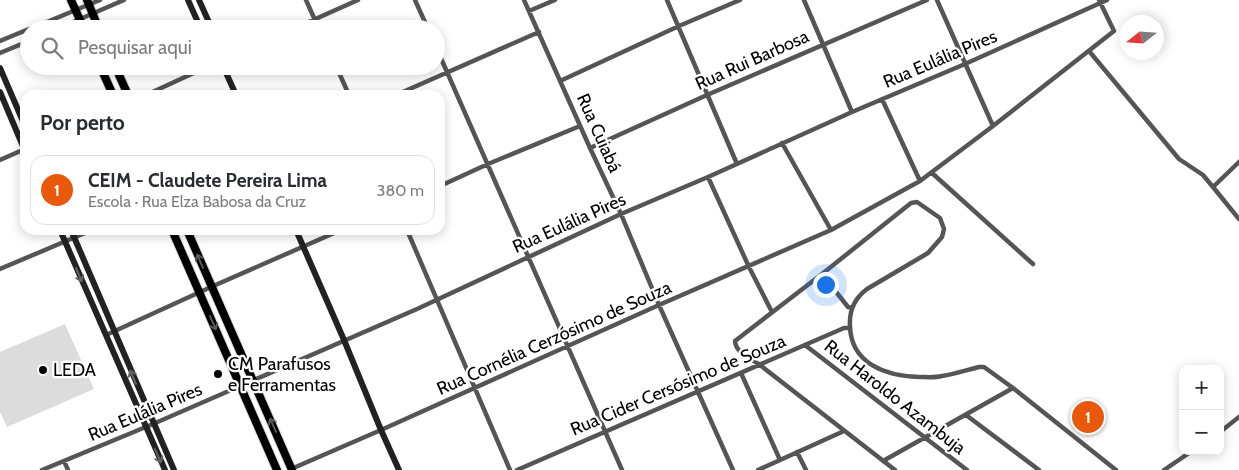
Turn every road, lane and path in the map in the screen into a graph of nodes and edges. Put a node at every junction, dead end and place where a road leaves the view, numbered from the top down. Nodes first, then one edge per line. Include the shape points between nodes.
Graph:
1 (71, 0) edge
2 (100, 0) edge
3 (124, 0) edge
4 (188, 0) edge
5 (198, 0) edge
6 (306, 0) edge
7 (358, 0) edge
8 (415, 0) edge
9 (524, 0) edge
10 (555, 0) edge
11 (667, 0) edge
12 (740, 0) edge
13 (804, 0) edge
14 (927, 0) edge
15 (937, 0) edge
16 (1107, 0) edge
17 (1100, 2) edge
18 (88, 3) edge
19 (76, 11) junction
20 (529, 11) junction
21 (93, 14) junction
22 (80, 19) joint
23 (314, 19) joint
24 (52, 20) edge
25 (95, 20) edge
26 (197, 20) edge
27 (208, 20) edge
28 (424, 20) edge
29 (679, 26) junction
30 (539, 32) junction
31 (20, 33) edge
32 (0, 41) edge
33 (824, 44) junction
34 (20, 45) edge
35 (1088, 51) junction
36 (0, 53) edge
37 (965, 64) junction
38 (445, 67) edge
39 (0, 68) edge
40 (447, 72) junction
41 (104, 75) edge
42 (120, 75) edge
43 (189, 75) edge
44 (227, 75) edge
45 (340, 75) edge
46 (440, 75) edge
47 (560, 81) junction
48 (112, 90) edge
49 (126, 90) edge
50 (157, 90) edge
51 (234, 90) edge
52 (346, 90) edge
53 (407, 90) edge
54 (0, 92) edge
55 (707, 95) junction
56 (882, 99) junction
57 (852, 112) junction
58 (20, 114) edge
59 (580, 126) junction
60 (993, 126) junction
61 (20, 138) edge
62 (782, 143) junction
63 (590, 148) junction
64 (20, 151) edge
65 (0, 160) edge
66 (1239, 162) edge
67 (488, 164) junction
68 (737, 164) junction
69 (932, 173) junction
70 (708, 177) junction
71 (920, 182) junction
72 (445, 184) edge
73 (1213, 187) junction
74 (621, 214) junction
75 (1239, 219) edge
76 (831, 230) junction
77 (62, 235) edge
78 (73, 235) edge
79 (81, 235) edge
80 (174, 235) edge
81 (189, 235) edge
82 (298, 235) edge
83 (329, 235) edge
84 (409, 235) edge
85 (74, 238) junction
86 (65, 242) junction
87 (303, 246) junction
88 (528, 256) junction
89 (1033, 264) dead end
90 (749, 267) junction
91 (0, 270) edge
92 (822, 274) junction
93 (211, 287) junction
94 (200, 292) junction
95 (437, 299) junction
96 (660, 305) junction
97 (852, 308) junction
98 (772, 312) junction
99 (850, 328) junction
100 (114, 332) junction
101 (106, 335) junction
102 (344, 340) junction
103 (806, 345) junction
104 (568, 346) junction
105 (760, 365) junction
106 (741, 373) junction
107 (253, 381) junction
108 (241, 386) junction
109 (475, 388) junction
110 (1013, 388) junction
111 (698, 392) junction
112 (966, 415) junction
113 (1239, 417) edge
114 (153, 424) junction
115 (146, 427) junction
116 (1224, 429) edge
117 (381, 430) junction
118 (844, 431) junction
119 (605, 432) junction
120 (926, 438) junction
121 (797, 452) junction
122 (1186, 455) edge
123 (64, 460) junction
124 (780, 460) junction
125 (883, 461) junction
126 (42, 470) edge
127 (68, 470) edge
128 (165, 470) edge
129 (174, 470) edge
130 (277, 470) edge
131 (291, 470) edge
132 (399, 470) edge
133 (510, 470) edge
134 (517, 470) edge
135 (622, 470) edge
136 (733, 470) edge
137 (758, 470) edge
138 (806, 470) edge
139 (895, 470) edge
140 (967, 470) edge
141 (1039, 470) edge
142 (1116, 470) edge
143 (1164, 470) edge

1 - 19 main road
2 - 18 street
3 - 21 street
4 - 26 main road
5 - 27 main road
6 - 23 street
7 - 23 street
8 - 28 street
9 - 20 street, Rua Cuiabá
10 - 20 street
11 - 29 street
12 - 29 street
13 - 33 street
14 - 33 street, Rua Rui Barbosa
15 - 37 street
16 - 17 street, Rua Eulália Pires
17 - 35 street, Rua Cornélia Cerzósimo de Souza via 1114,31
17 - 37 street, Rua Eulália Pires
18 - 19 street
18 - 21 main road
19 - 22 main road
19 - 24 street
20 - 30 street, Rua Cuiabá
21 - 22 street
21 - 25 main road
29 - 47 street
29 - 55 street
30 - 40 street
30 - 47 street, Rua Cuiabá
31 - 32 street
33 - 55 street, Rua Rui Barbosa
33 - 57 street
34 - 36 street
35 - 60 street, Rua Cornélia Cerzósimo de Souza
35 - 73 street via 1178,159 1203,174
37 - 56 street, Rua Eulália Pires
37 - 60 street
38 - 40 street
39 - 58 main road
40 - 67 street
41 - 48 main road
42 - 49 main road
43 - 50 street
44 - 51 main road
45 - 52 street
46 - 53 street
47 - 59 street, Rua Cuiabá
54 - 61 main road
55 - 63 street, Rua Rui Barbosa
55 - 68 street
56 - 57 street, Rua Eulália Pires
56 - 71 street
57 - 62 street, Rua Eulália Pires
59 - 63 street, Rua Cuiabá
59 - 67 street
60 - 69 street, Rua Cornélia Cerzósimo de Souza
62 - 68 street, Rua Eulália Pires
62 - 76 street
63 - 74 street, Rua Cuiabá
64 - 65 street
66 - 73 street
67 - 72 street
67 - 88 street
68 - 70 street, Rua Eulália Pires
69 - 71 street, Rua Cornélia Cerzósimo de Souza
69 - 89 street
70 - 74 street, Rua Eulália Pires
70 - 90 street
71 - 76 street, Rua Cornélia Cerzósimo de Souza
73 - 75 street
74 - 88 street, Rua Eulália Pires
74 - 96 street, Rua Cuiabá
76 - 90 street, Rua Cornélia Cerzósimo de Souza
77 - 86 main road
78 - 85 main road
79 - 85 street
80 - 94 main road
93 -> 81 main road
82 - 87 main road
83 - 87 street
84 - 95 street
85 - 86 street
85 - 100 main road
86 - 91 street
86 -> 101 main road
87 - 93 street
87 - 102 main road
88 - 95 street, Rua Eulália Pires
88 - 104 street
90 - 96 street, Rua Cornélia Cerzósimo de Souza
90 - 98 street
92 - 97 street
92 - 97 street via 911,203 917,202 940,218 943,234 928,253 864,291
92 - 98 street
93 - 94 street
93 - 107 main road
94 - 100 street
94 -> 108 main road
95 - 102 street, Rua Eulália Pires
95 - 109 street
96 - 104 street, Rua Cornélia Cerzósimo de Souza
96 - 111 street, Rua Cuiabá
97 - 99 street
98 - 105 street via 734,344
99 - 103 street, Rua Cider Cersósimo de Souza
99 - 110 street via 858,353 889,373 941,377 984,367
100 - 101 street
114 -> 100 main road
101 - 115 main road
102 - 107 street, Rua Eulália Pires
102 - 117 main road
103 - 105 street, Rua Cider Cersósimo de Souza
103 - 120 street, Rua Haroldo Azambuja
104 - 109 street, Rua Cornélia Cerzósimo de Souza
104 - 119 street
105 - 106 street, Rua Cider Cersósimo de Souza
105 - 118 street
106 - 111 street, Rua Cider Cersósimo de Souza
106 - 124 street
107 - 108 street, Rua Eulália Pires
131 -> 107 main road
108 - 114 street, Rua Eulália Pires
108 - 130 main road
109 - 117 street, Rua Cornélia Cerzósimo de Souza
109 - 133 street
110 - 112 street
110 - 142 street
111 - 119 street, Rua Cider Cersósimo de Souza
111 - 136 street, Rua Cuiabá
112 - 120 street
112 - 141 street
113 - 116 street
114 - 115 street, Rua Eulália Pires
114 - 129 main road
115 - 123 street, Rua Eulália Pires
115 -> 128 main road
117 - 131 street, Rua Cornélia Cerzósimo de Souza
117 - 132 main road
118 - 121 street
118 - 125 street
119 - 134 street, Rua Cider Cersósimo de Souza
119 - 135 street
120 - 125 street
120 - 140 street, Rua Haroldo Azambuja
121 - 124 street
121 - 138 street
122 - 143 street
123 - 126 street, Rua Eulália Pires
123 - 127 street
124 - 137 street
125 - 139 street

